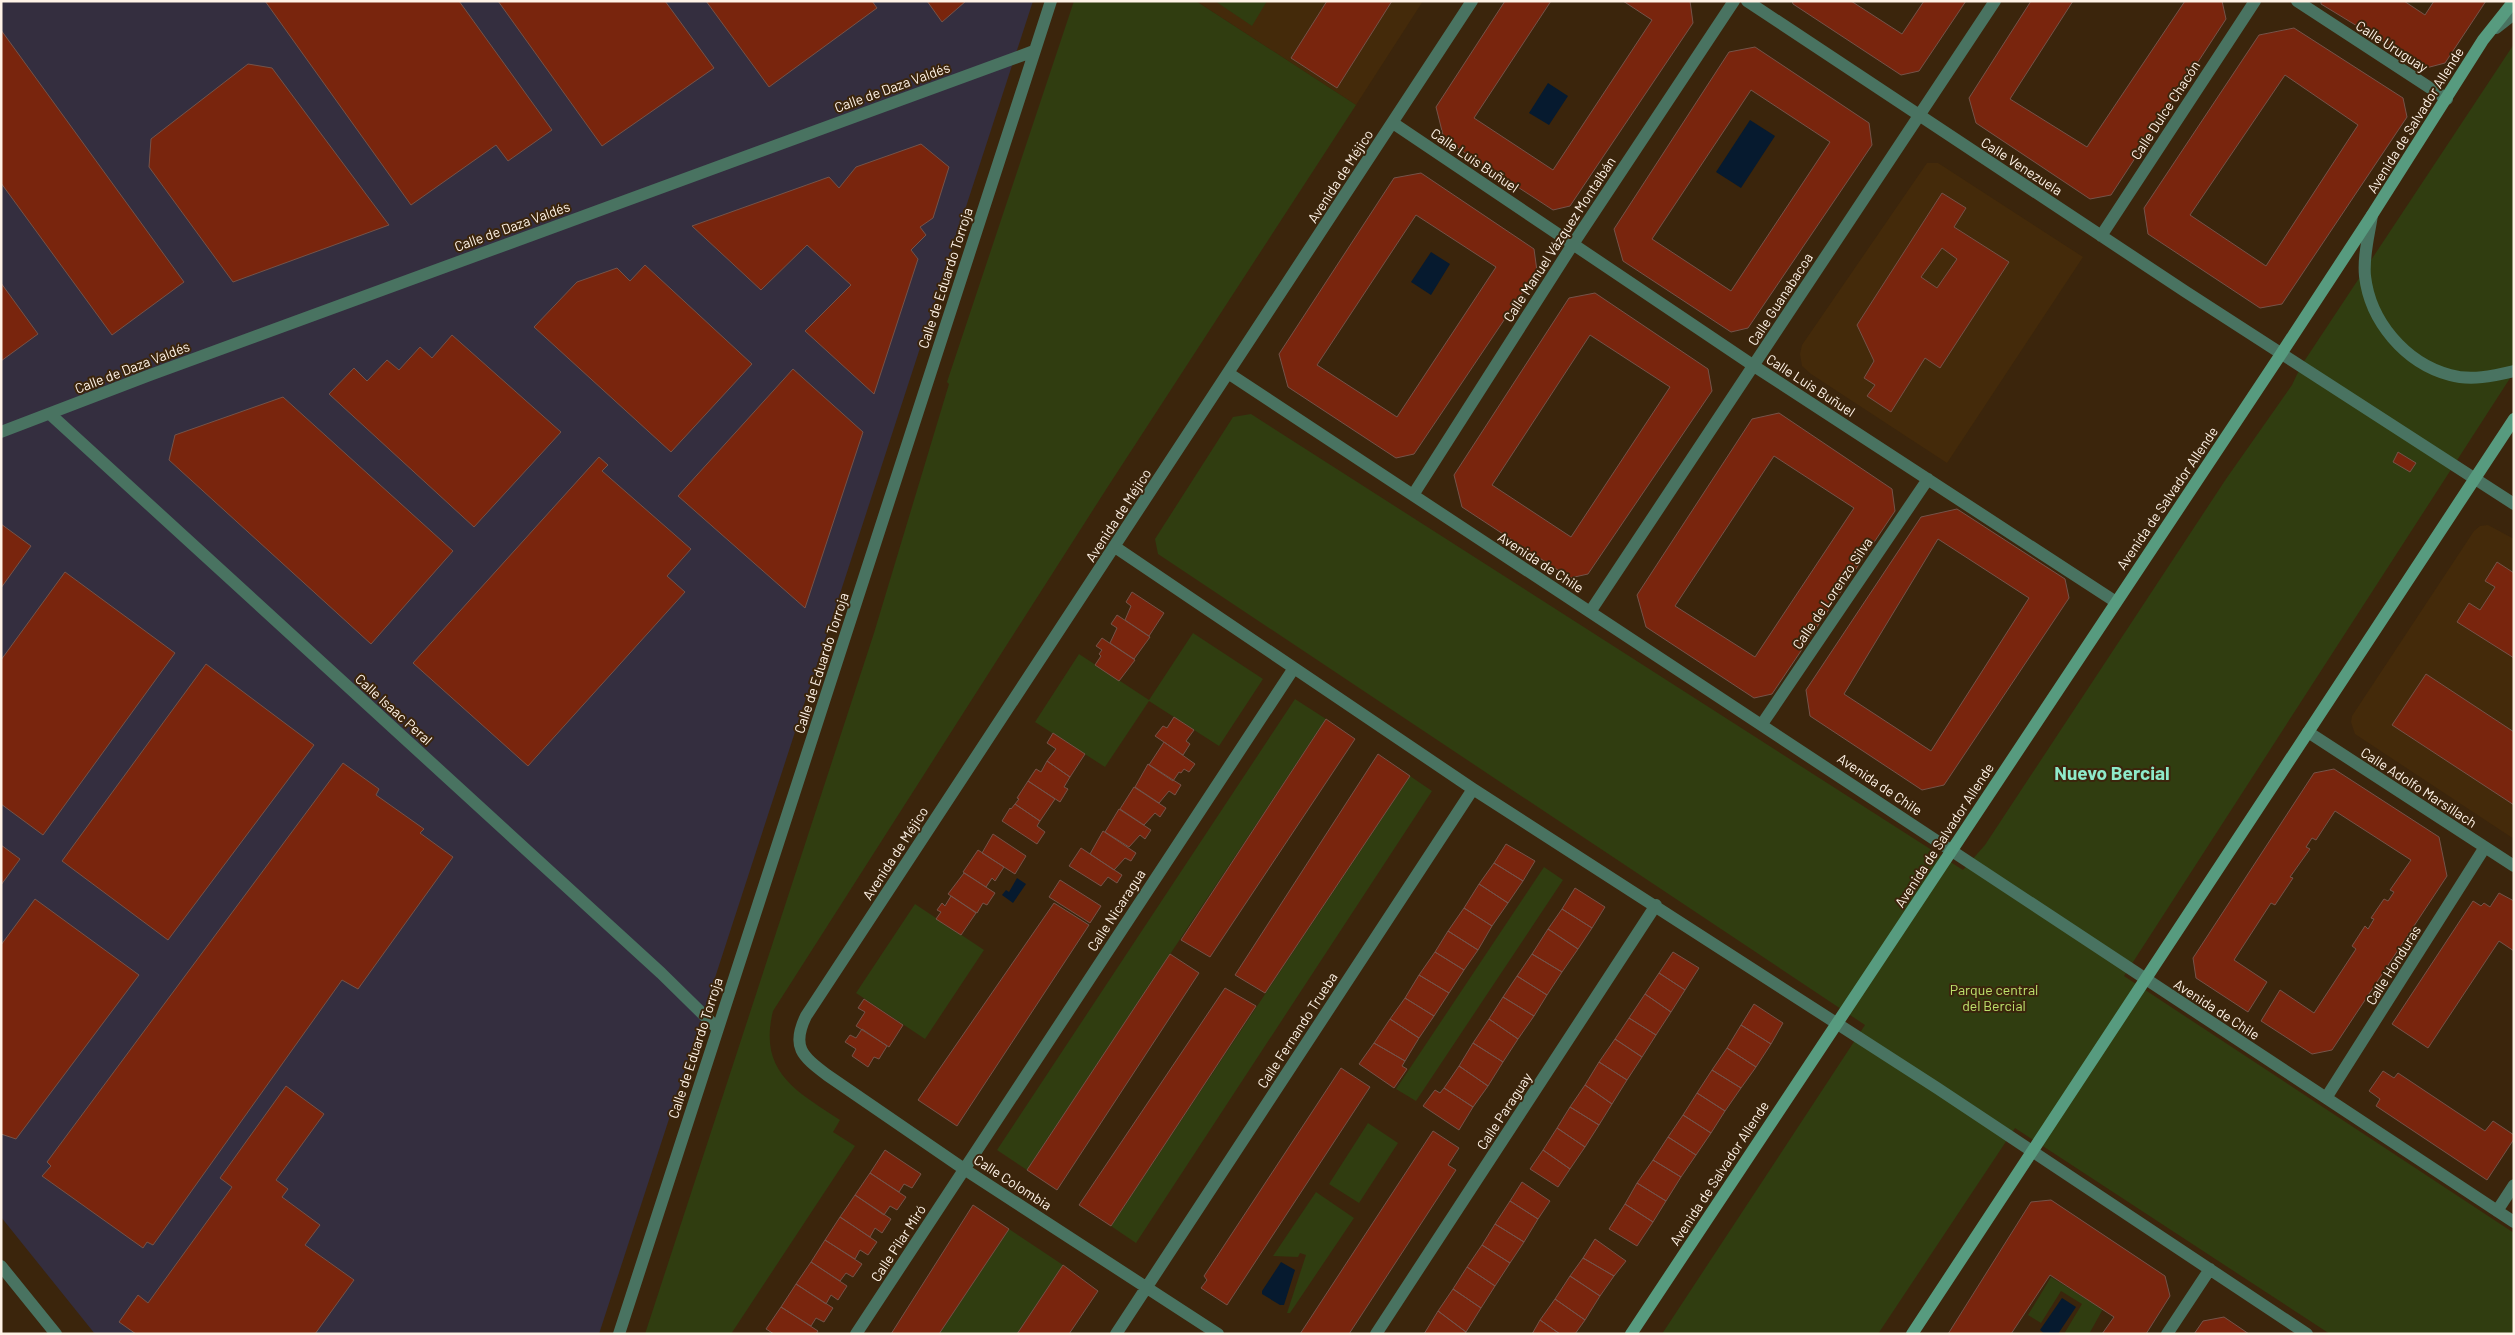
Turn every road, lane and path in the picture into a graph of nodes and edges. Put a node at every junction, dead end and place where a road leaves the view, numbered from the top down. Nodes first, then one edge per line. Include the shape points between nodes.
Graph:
1 (1051, 1) edge
2 (1472, 1) edge
3 (1734, 1) edge
4 (1747, 1) edge
5 (1995, 1) edge
6 (2255, 1) edge
7 (2297, 1) edge
8 (2514, 1) edge
9 (2514, 14) edge
10 (2483, 40) junction
11 (1034, 51) junction
12 (2447, 99) junction
13 (1918, 115) junction
14 (1393, 123) junction
15 (2372, 215) junction
16 (2101, 236) junction
17 (1573, 244) junction
18 (2281, 354) junction
19 (1754, 366) junction
20 (2514, 371) edge
21 (1228, 373) junction
22 (50, 414) junction
23 (2514, 420) edge
24 (1, 432) edge
25 (2476, 478) junction
26 (1928, 479) junction
27 (1413, 495) junction
28 (2514, 504) edge
29 (1115, 547) junction
30 (2116, 602) junction
31 (1590, 612) junction
32 (1294, 668) junction
33 (1762, 724) junction
34 (2308, 732) junction
35 (1473, 790) junction
36 (2485, 847) junction
37 (1952, 850) junction
38 (2514, 866) edge
39 (1656, 905) junction
40 (2145, 979) junction
41 (1836, 1023) junction
42 (716, 1028) junction
43 (799, 1048) joint
44 (2326, 1098) junction
45 (2031, 1152) junction
46 (964, 1168) junction
47 (2514, 1185) edge
48 (2497, 1211) junction
49 (2514, 1222) edge
50 (1, 1266) edge
51 (2210, 1269) junction
52 (1146, 1287) junction
53 (56, 1334) edge
54 (618, 1334) edge
55 (856, 1334) edge
56 (1116, 1334) edge
57 (1218, 1334) edge
58 (1376, 1334) edge
59 (1631, 1334) edge
60 (1912, 1334) edge
61 (2167, 1334) edge
62 (2307, 1334) edge

1 - 11 street, Calle de Eduardo Torroja
2 - 14 street, Avenida de Méjico
3 - 17 street, Calle Manuel Vázquez Montalbán
4 - 13 street, Calle Venezuela
5 - 13 street, Calle Guanabacoa
6 - 16 street, Calle Dulce Chacón
7 - 12 street, Calle Uruguay
8 - 10 street, Avenida de Salvador Allende
9 - 10 street, Avenida de Salvador Allende
10 - 12 street, Avenida de Salvador Allende
11 - 22 street, Calle de Daza Valdés
11 - 42 street, Calle de Eduardo Torroja
12 - 15 street, Avenida de Salvador Allende
13 - 16 street, Calle Venezuela
13 - 19 street, Calle Guanabacoa
14 - 17 street, Calle Luis Buñuel
14 - 21 street, Avenida de Méjico
15 - 18 street, Avenida de Salvador Allende
15 - 20 street, Avenida de Salvador Allende via 2365,252 2365,276 2372,306 2384,330 2426,366 2450,376 2482,378
16 - 18 street, Calle Venezuela
17 - 19 street, Calle Luis Buñuel
17 - 27 street, Calle Manuel Vázquez Montalbán
18 - 25 street
18 - 30 street, Avenida de Salvador Allende
19 - 26 street, Calle Luis Buñuel
19 - 31 street, Calle Guanabacoa
21 - 27 street, Avenida de Chile
21 - 29 street, Avenida de Méjico
22 - 24 street, Calle de Daza Valdés
22 - 42 street, Calle Isaac Peral via 662,973
23 - 25 street
25 - 28 street
25 - 34 street
26 - 30 street, Calle Luis Buñuel
26 - 33 street, Calle de Lorenzo Silva
27 - 31 street, Avenida de Chile
29 - 32 street
29 - 43 street, Avenida de Méjico via 806,1016 799,1031
30 - 37 street, Avenida de Salvador Allende
31 - 33 street, Avenida de Chile
32 - 35 street
32 - 46 street, Calle Nicaragua
33 - 37 street, Avenida de Chile
34 - 36 street, Calle Adolfo Marsillach
34 - 40 street
35 - 39 street
35 - 52 street, Calle Fernando Trueba
36 - 38 street, Calle Adolfo Marsillach
36 - 44 street, Calle Honduras
37 - 40 street, Avenida de Chile
37 - 41 street, Avenida de Salvador Allende
39 - 41 street
39 - 58 street, Calle Paraguay
40 - 44 street, Avenida de Chile
40 - 45 street
41 - 45 street
41 - 59 street, Avenida de Salvador Allende
42 - 54 street, Calle de Eduardo Torroja
43 - 46 street, Calle Colombia via 808,1061 827,1075
44 - 48 street, Avenida de Chile
45 - 51 street
45 - 60 street
46 - 52 street, Calle Colombia
46 - 55 street, Calle Pilar Miró
47 - 48 street
48 - 49 street, Avenida de Chile
50 - 53 street
51 - 61 street
51 - 62 street
52 - 56 street, Calle Fernando Trueba
52 - 57 street, Calle Colombia

